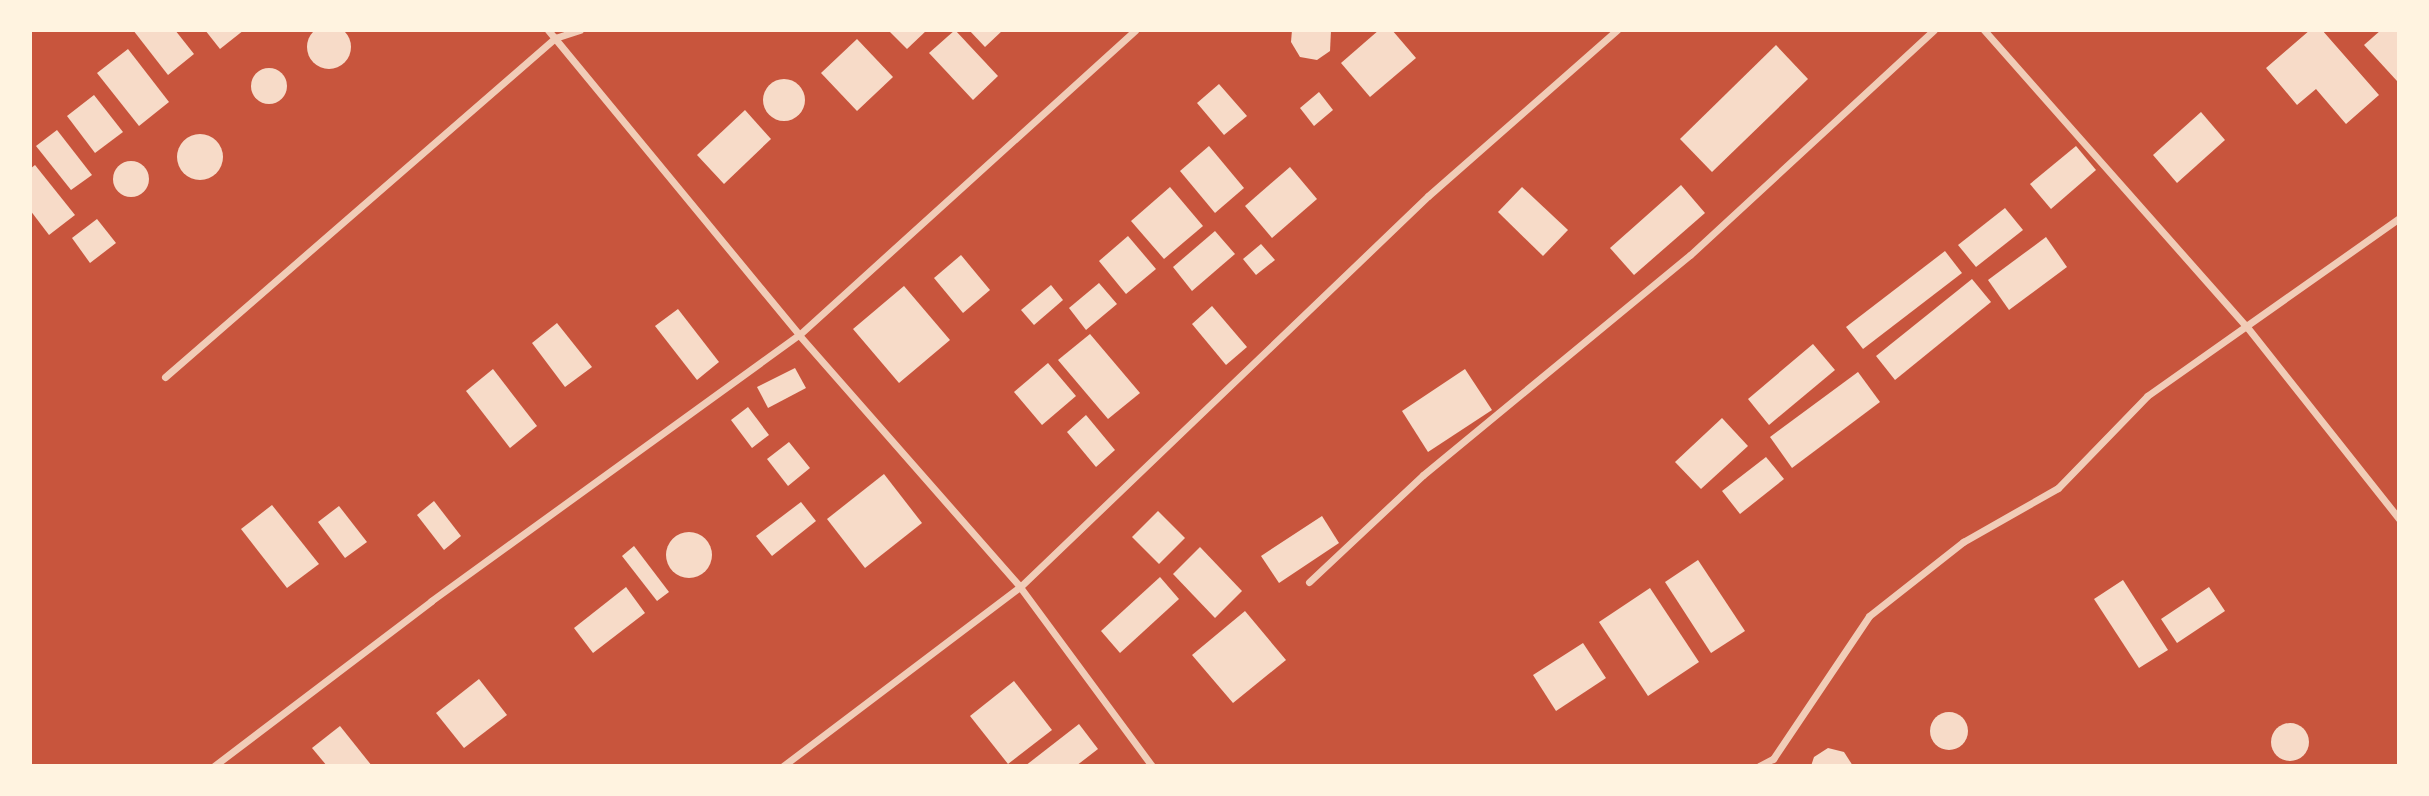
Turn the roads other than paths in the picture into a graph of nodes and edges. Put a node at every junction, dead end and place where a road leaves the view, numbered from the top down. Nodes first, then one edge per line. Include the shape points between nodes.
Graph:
1 (548, 30) edge
2 (580, 30) edge
3 (1135, 30) edge
4 (1617, 30) edge
5 (1934, 30) edge
6 (1984, 30) edge
7 (555, 38) junction
8 (2399, 218) edge
9 (2247, 327) junction
10 (799, 335) junction
11 (165, 377) dead end
12 (2399, 519) edge
13 (1309, 582) dead end
14 (1020, 587) junction
15 (214, 766) edge
16 (783, 766) edge
17 (1152, 766) edge
18 (1759, 766) edge

1 - 7 street
2 - 7 street
3 - 10 street
4 - 14 street via 1428,196
5 - 13 street via 1690,255 1423,475
6 - 9 street
7 - 10 street
7 - 11 street
8 - 9 street
9 - 12 street
9 - 18 street via 2147,396 2058,488 1963,542 1868,616 1773,759
10 - 14 street
10 - 15 street via 431,601
14 - 16 street
14 - 17 street

